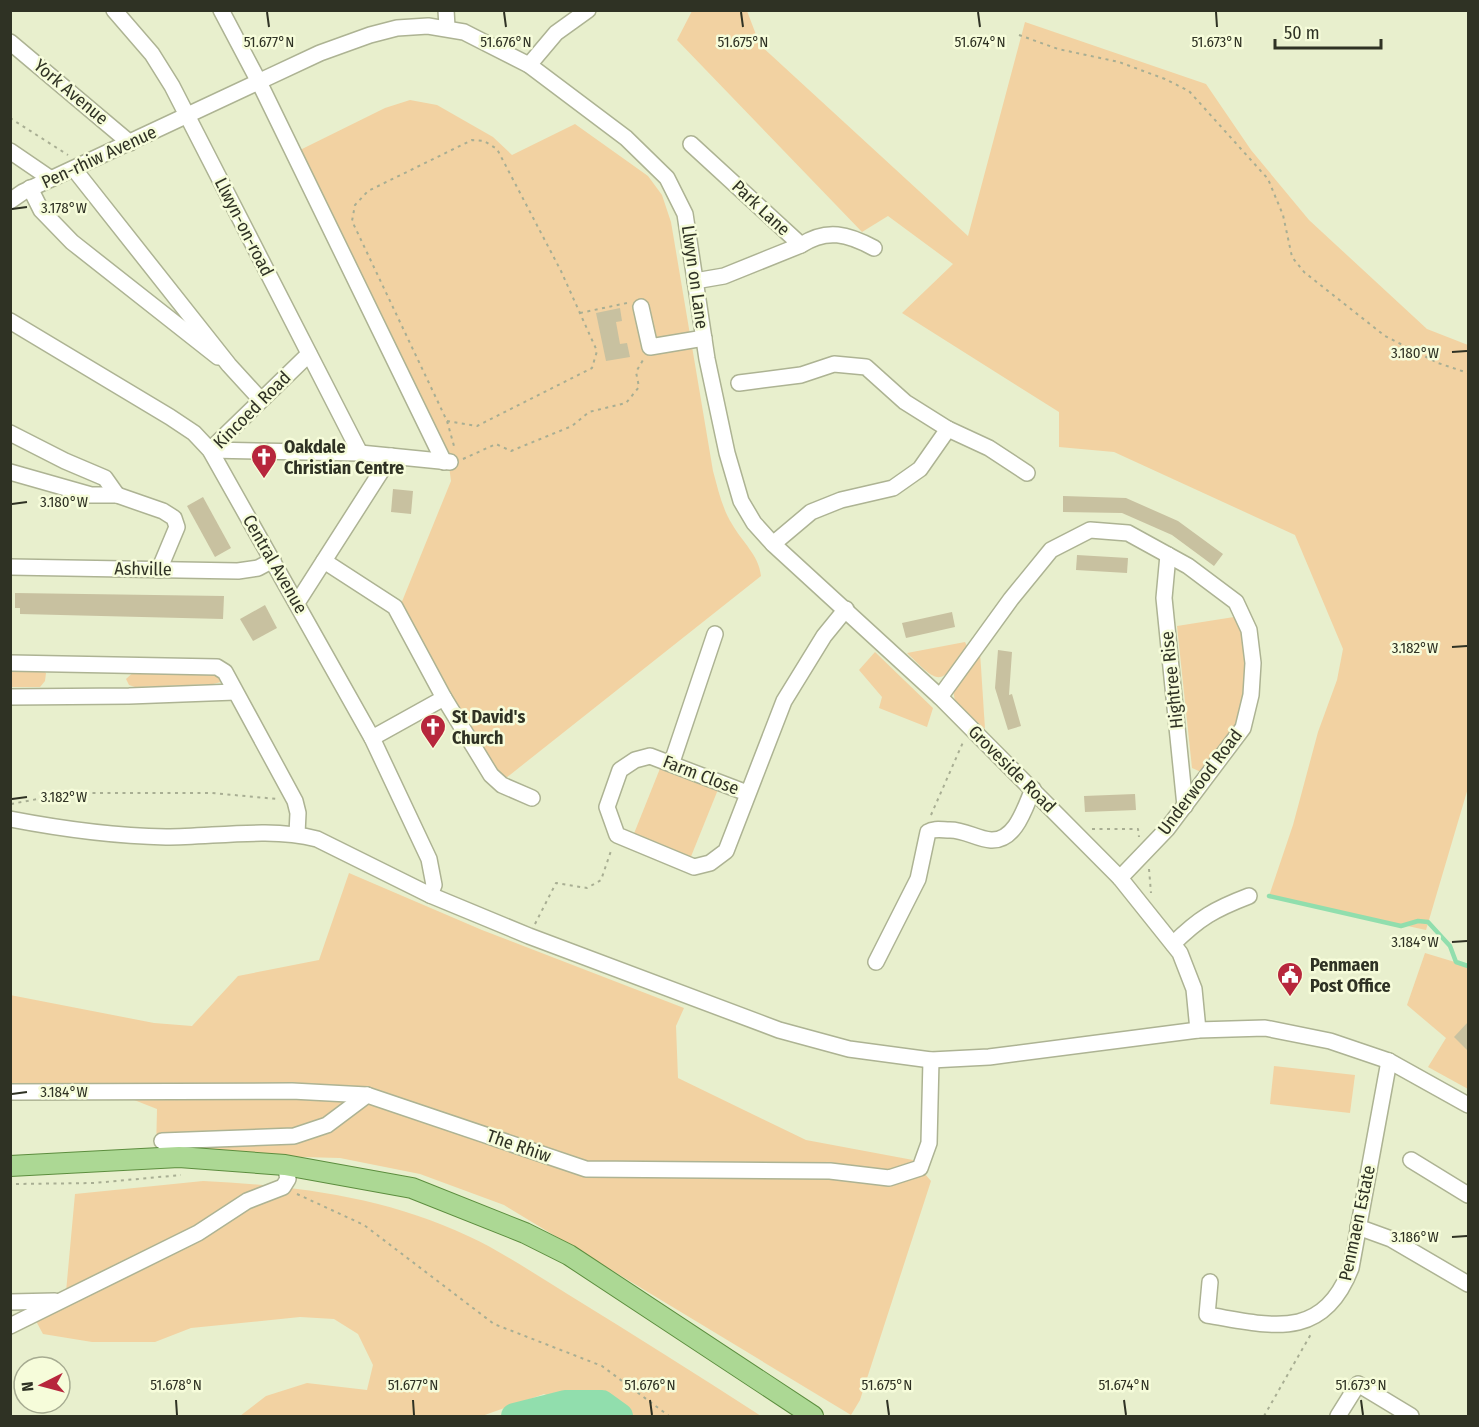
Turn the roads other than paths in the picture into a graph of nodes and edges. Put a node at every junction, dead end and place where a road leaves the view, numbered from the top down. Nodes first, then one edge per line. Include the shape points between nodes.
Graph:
1 (114, 10) edge
2 (220, 10) edge
3 (446, 10) edge
4 (588, 10) edge
5 (447, 27) junction
6 (10, 42) edge
7 (529, 64) junction
8 (260, 82) junction
9 (188, 116) junction
10 (130, 143) junction
11 (691, 144) dead end
12 (10, 151) edge
13 (79, 166) junction
14 (51, 179) junction
15 (30, 189) junction
16 (12, 197) edge
17 (801, 244) junction
18 (874, 248) dead end
19 (695, 281) junction
20 (641, 307) road end
21 (10, 321) edge
22 (704, 338) junction
23 (309, 354) junction
24 (229, 365) junction
25 (739, 383) dead end
26 (261, 400) junction
27 (948, 429) junction
28 (10, 433) edge
29 (210, 450) junction
30 (360, 453) junction
31 (392, 456) junction
32 (67, 462) junction
33 (10, 472) edge
34 (1027, 473) dead end
35 (55, 483) junction
36 (117, 495) junction
37 (772, 544) junction
38 (1168, 555) junction
39 (273, 560) junction
40 (324, 561) junction
41 (10, 567) edge
42 (159, 570) junction
43 (297, 603) junction
44 (846, 609) junction
45 (715, 634) dead end
46 (10, 663) edge
47 (235, 692) junction
48 (10, 697) edge
49 (444, 698) junction
50 (940, 698) junction
51 (372, 738) junction
52 (672, 762) junction
53 (1033, 789) junction
54 (747, 793) junction
55 (532, 798) dead end
56 (1185, 806) junction
57 (10, 819) edge
58 (297, 834) junction
59 (1120, 878) junction
60 (430, 895) junction
61 (1249, 896) dead end
62 (1173, 944) junction
63 (876, 962) dead end
64 (1198, 1030) junction
65 (931, 1060) junction
66 (1389, 1061) junction
67 (10, 1092) edge
68 (367, 1095) junction
69 (1468, 1105) edge
70 (162, 1141) dead end
71 (1411, 1160) dead end
72 (285, 1164) junction
73 (10, 1166) edge
74 (1468, 1195) edge
75 (1359, 1227) junction
76 (1210, 1282) dead end
77 (1468, 1284) edge
78 (62, 1301) junction
79 (10, 1302) edge
80 (10, 1326) edge
81 (813, 1416) edge
82 (1338, 1416) edge
83 (1411, 1416) edge

1 - 9 street, Llwyn-on-road via 152,54
2 - 8 street
3 - 5 street
4 - 7 street via 556,33
5 - 7 street, Llwyn on Lane
5 - 8 street, Llwyn on Lane via 397,28 370,35 320,53
6 - 10 street, York Avenue
7 - 19 street, Llwyn on Lane via 626,138 668,178 686,214
8 - 9 street, Llwyn on Lane
8 - 31 street, Kincoed Road via 451,462
9 - 10 street, Pen-rhiw Avenue
9 - 23 street, Llwyn-on-road
10 - 13 street, Pen-rhiw Avenue
11 - 17 street, Park Lane
12 - 14 street
13 - 14 street, Pen-rhiw Avenue
13 - 24 street
14 - 15 street, Pen-rhiw Avenue
15 - 16 street, Pen-rhiw Avenue
15 - 24 street via 41,210 72,242
17 - 18 street via 812,237 834,233 851,236
17 - 19 street, Park Lane via 724,276
19 - 22 street, Llwyn on Lane
20 - 22 street via 650,347
21 - 29 street, Central Avenue via 170,417
22 - 37 street, Llwyn on Lane via 726,453 741,501
23 - 26 street, Kincoed Road
23 - 30 street, Llwyn-on-road
24 - 26 street
25 - 27 street via 801,375 834,364 866,367 905,402
26 - 29 street, Kincoed Road
27 - 34 street via 989,448
27 - 37 street via 920,469 893,488 811,512
28 - 32 street
29 - 30 street, Kincoed Road
29 - 39 street, Central Avenue
30 - 31 street, Kincoed Road
31 - 40 street
32 - 35 street
32 - 36 street via 105,478
33 - 35 street
35 - 36 street via 91,495
36 - 42 street via 174,518 177,527
37 - 44 street, Groveside Road
38 - 50 street, Underwood Road via 1128,533 1090,530 1051,550
38 - 56 street, Hightree Rise via 1164,598
38 - 56 street, Underwood Road via 1236,602 1249,630 1253,663 1243,728
39 - 42 street, Ashville via 238,572
39 - 43 street, Central Avenue
40 - 43 street
40 - 49 street via 394,607
41 - 42 street, Ashville
43 - 51 street, Central Avenue
44 - 50 street, Groveside Road
44 - 54 street, Farm Close via 824,636 784,701
45 - 52 street
46 - 47 street via 217,667 225,672
47 - 48 street
47 - 58 street via 295,801
49 - 51 street
49 - 55 street via 491,775 502,785
50 - 53 street, Groveside Road
51 - 60 street, Central Avenue via 429,859 434,885
52 - 54 street, Farm Close
52 - 54 street, Farm Close via 650,756 634,760 620,770 607,807 617,835 694,867 710,863 726,851
53 - 59 street, Groveside Road
53 - 63 street via 1017,826 1005,836 991,840 963,830 928,832 918,879
56 - 59 street, Underwood Road
57 - 58 street via 102,834
58 - 60 street via 316,839
59 - 62 street, Groveside Road
60 - 65 street via 779,1030 849,1049
61 - 62 street via 1216,908
62 - 64 street, Groveside Road via 1194,989
64 - 65 street via 989,1057
64 - 66 street via 1265,1028 1330,1041
65 - 68 street, The Rhiw via 929,1143 920,1168 889,1178 830,1171 586,1169
66 - 69 street
66 - 75 street, Penmaen Estate
67 - 68 street, The Rhiw via 291,1091
68 - 70 street via 327,1125 294,1136
71 - 74 street
72 - 73 main road via 179,1157
72 - 78 street via 288,1179 283,1187 247,1201 198,1233
72 - 81 main road via 412,1188 534,1238 569,1255
75 - 76 street, Penmaen Estate via 1343,1288 1312,1317 1294,1324 1270,1326 1207,1315
75 - 77 street via 1391,1239
78 - 79 street
78 - 80 street
82 - 83 street via 1358,1384

